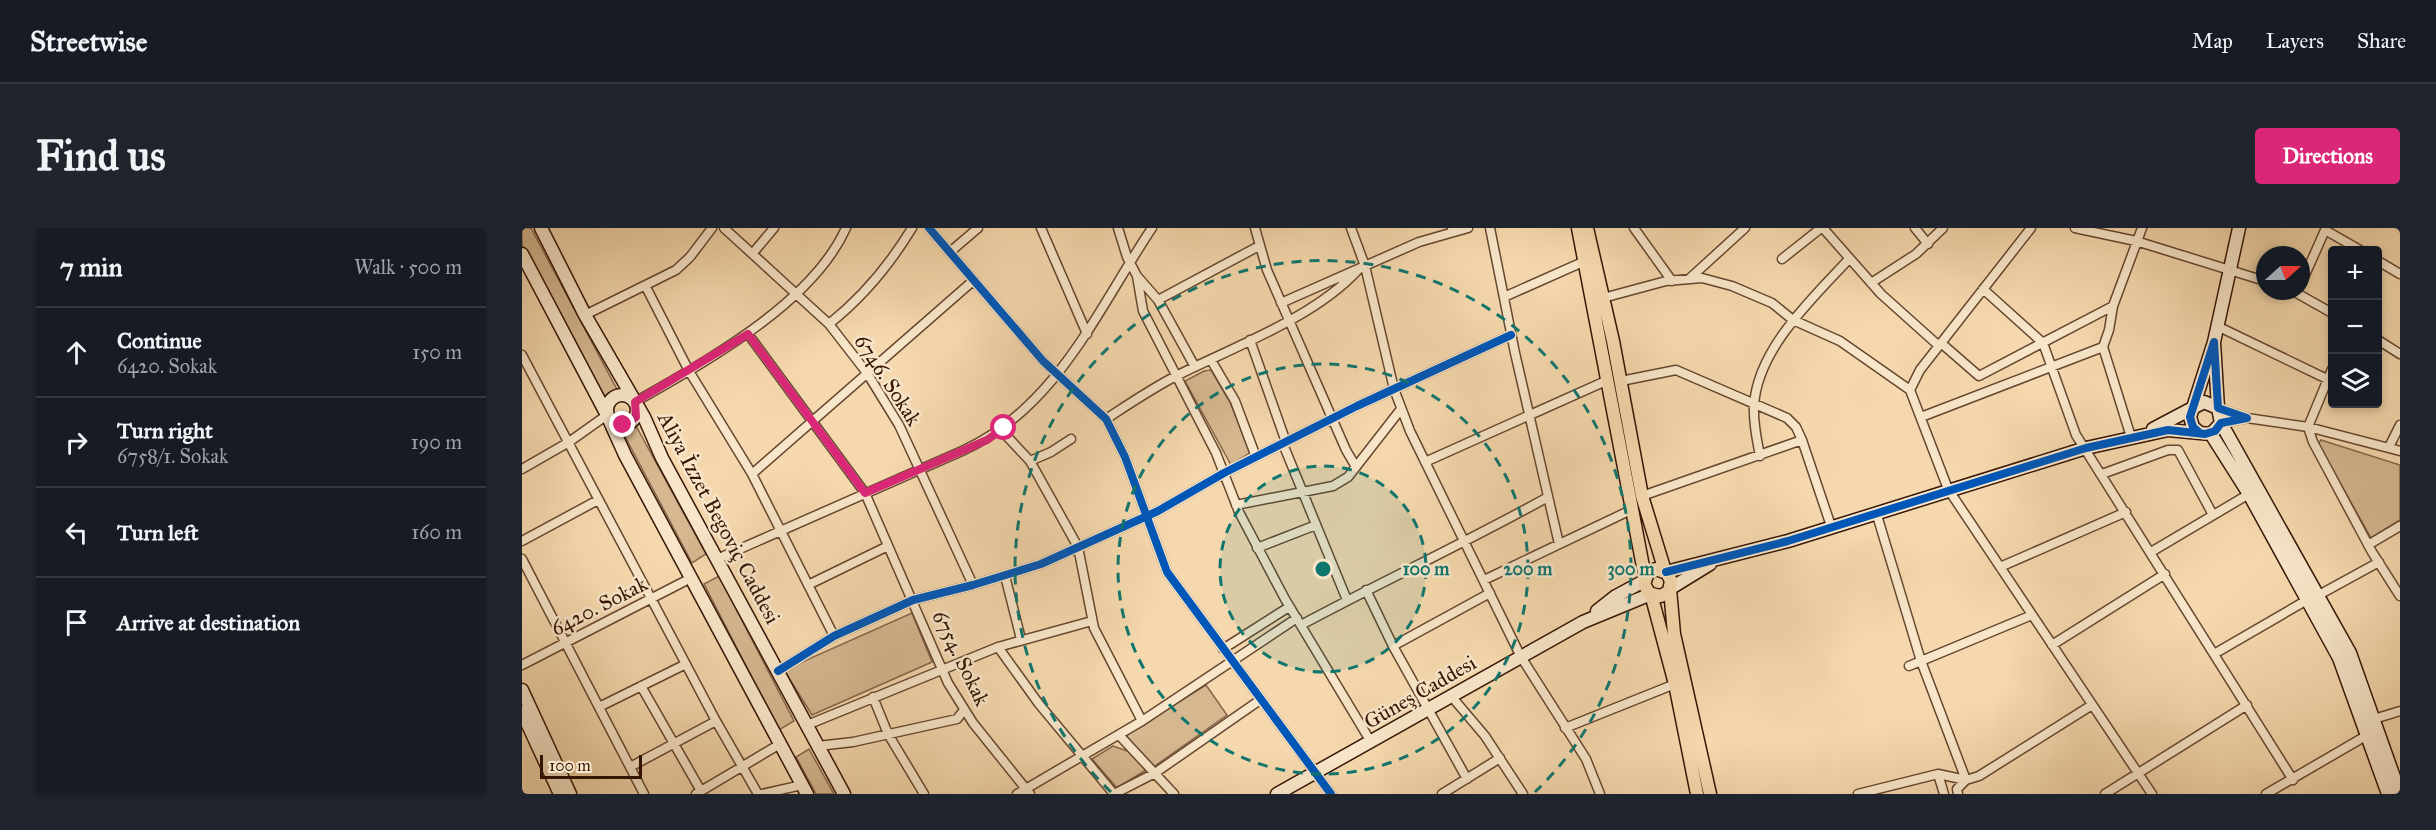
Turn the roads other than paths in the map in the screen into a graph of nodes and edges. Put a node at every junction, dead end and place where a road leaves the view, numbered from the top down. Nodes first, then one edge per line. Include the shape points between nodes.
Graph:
1 (542, 228) edge
2 (711, 228) edge
3 (724, 228) edge
4 (774, 228) edge
5 (846, 228) edge
6 (912, 228) edge
7 (929, 228) edge
8 (978, 228) edge
9 (1041, 228) edge
10 (1118, 228) edge
11 (1152, 228) edge
12 (1255, 228) edge
13 (1352, 228) edge
14 (1468, 228) edge
15 (1490, 228) edge
16 (1634, 228) edge
17 (1745, 228) edge
18 (1822, 228) edge
19 (1915, 228) edge
20 (1943, 228) edge
21 (2031, 228) edge
22 (2075, 228) edge
23 (2142, 228) edge
24 (2239, 228) edge
25 (1587, 229) edge
26 (2325, 229) edge
27 (1453, 230) edge
28 (2136, 241) junction
29 (1928, 244) junction
30 (1258, 246) junction
31 (2353, 246) edge
32 (950, 252) junction
33 (753, 253) junction
34 (522, 254) edge
35 (1849, 259) junction
36 (1782, 260) dead end
37 (1585, 261) junction
38 (2310, 262) edge
39 (1130, 263) junction
40 (2382, 263) edge
41 (1362, 268) junction
42 (2230, 269) junction
43 (2400, 274) edge
44 (1137, 276) junction
45 (2256, 278) edge
46 (1689, 279) junction
47 (974, 280) junction
48 (1672, 281) junction
49 (1871, 283) junction
50 (646, 287) junction
51 (1983, 289) junction
52 (795, 294) junction
53 (1504, 297) junction
54 (1603, 298) junction
55 (2310, 299) edge
56 (1158, 300) junction
57 (1281, 303) junction
58 (2112, 306) junction
59 (2328, 310) edge
60 (585, 315) junction
61 (1793, 320) junction
62 (1288, 321) junction
63 (829, 324) junction
64 (2217, 326) junction
65 (748, 334) junction
66 (1087, 334) junction
67 (1511, 335) junction
68 (1250, 340) junction
69 (2214, 342) junction
70 (2043, 343) junction
71 (2382, 343) edge
72 (1940, 344) junction
73 (2103, 347) junction
74 (2400, 354) edge
75 (522, 355) edge
76 (1211, 360) junction
77 (1195, 367) junction
78 (2052, 367) junction
79 (688, 371) junction
80 (867, 373) junction
81 (1058, 376) junction
82 (1176, 376) junction
83 (2327, 379) joint
84 (1614, 381) junction
85 (1394, 389) junction
86 (1910, 390) junction
87 (635, 402) junction
88 (1754, 402) junction
89 (2194, 407) junction
90 (2218, 408) junction
91 (1401, 409) junction
92 (607, 415) junction
93 (1528, 415) junction
94 (1921, 417) junction
95 (1333, 418) junction
96 (2247, 418) junction
97 (1106, 419) junction
98 (812, 421) junction
99 (2221, 423) junction
100 (2400, 425) edge
101 (2308, 427) junction
102 (1000, 430) junction
103 (2206, 433) junction
104 (2136, 436) junction
105 (1071, 439) dead end
106 (1802, 440) junction
107 (569, 442) junction
108 (1284, 443) junction
109 (2389, 447) junction
110 (2086, 448) junction
111 (2400, 451) edge
112 (1760, 456) junction
113 (1256, 457) junction
114 (1030, 461) junction
115 (1425, 462) junction
116 (1356, 467) junction
117 (522, 469) edge
118 (918, 470) junction
119 (1224, 473) junction
120 (752, 474) junction
121 (2102, 474) junction
122 (1948, 489) junction
123 (865, 493) junction
124 (1303, 493) junction
125 (2248, 494) junction
126 (1642, 496) junction
127 (1548, 497) junction
128 (598, 500) junction
129 (1236, 505) junction
130 (1631, 510) junction
131 (1876, 512) junction
132 (2126, 512) junction
133 (2213, 515) junction
134 (1147, 516) junction
135 (1316, 525) junction
136 (1831, 526) junction
137 (2400, 526) edge
138 (781, 528) junction
139 (522, 541) edge
140 (1465, 543) junction
141 (1559, 544) junction
142 (2368, 545) junction
143 (888, 546) junction
144 (1078, 547) junction
145 (1257, 548) junction
146 (2151, 552) junction
147 (717, 559) junction
148 (522, 560) edge
149 (1716, 561) junction
150 (2379, 562) junction
151 (2000, 567) junction
152 (1665, 572) junction
153 (2165, 574) junction
154 (2400, 575) edge
155 (1005, 576) junction
156 (691, 578) junction
157 (1645, 579) junction
158 (2391, 579) junction
159 (1484, 580) junction
160 (808, 585) junction
161 (974, 585) junction
162 (1670, 588) junction
163 (1366, 590) junction
164 (1490, 593) junction
165 (1650, 594) junction
166 (2400, 596) edge
167 (2312, 598) junction
168 (651, 600) junction
169 (913, 600) junction
170 (1347, 600) junction
171 (1289, 607) junction
172 (2032, 615) junction
173 (1092, 621) junction
174 (1299, 622) junction
175 (1583, 622) junction
176 (834, 636) junction
177 (1021, 639) junction
178 (566, 644) junction
179 (2052, 645) junction
180 (998, 646) junction
181 (1393, 646) junction
182 (1223, 649) junction
183 (2214, 654) junction
184 (1521, 657) junction
185 (1231, 660) junction
186 (1921, 662) junction
187 (686, 664) junction
188 (522, 665) edge
189 (1909, 666) dead end
190 (942, 669) junction
191 (777, 671) junction
192 (1675, 684) junction
193 (641, 686) junction
194 (522, 690) edge
195 (873, 697) junction
196 (1452, 697) junction
197 (1260, 700) junction
198 (2092, 705) junction
199 (2247, 705) junction
200 (599, 707) junction
201 (964, 710) junction
202 (1428, 710) junction
203 (2400, 711) edge
204 (522, 712) edge
205 (2374, 719) junction
206 (716, 721) junction
207 (1142, 722) junction
208 (807, 725) junction
209 (1565, 728) junction
210 (888, 734) junction
211 (1119, 735) junction
212 (2364, 736) dead end
213 (1371, 742) junction
214 (674, 744) junction
215 (780, 744) junction
216 (818, 746) junction
217 (1085, 757) junction
218 (1500, 758) junction
219 (744, 766) junction
220 (630, 767) junction
221 (1155, 773) junction
222 (2138, 773) junction
223 (1314, 774) junction
224 (1938, 774) junction
225 (1467, 779) junction
226 (1966, 780) junction
227 (2293, 780) junction
228 (805, 790) edge
229 (1028, 792) edge
230 (699, 793) edge
231 (560, 794) edge
232 (570, 794) edge
233 (644, 794) edge
234 (760, 794) edge
235 (844, 794) edge
236 (924, 794) edge
237 (1017, 794) edge
238 (1174, 794) edge
239 (1276, 794) edge
240 (1331, 794) edge
241 (1442, 794) edge
242 (1523, 794) edge
243 (1600, 794) edge
244 (1697, 794) edge
245 (1710, 794) edge
246 (1858, 794) edge
247 (1944, 794) edge
248 (1958, 794) edge
249 (2105, 794) edge
250 (2152, 794) edge
251 (2266, 794) edge
252 (2388, 794) edge
253 (2400, 794) edge

1 - 60 street, Aliya İzzet Begoviç Caddesi
2 - 50 street via 676,270
3 - 33 street, 6746. Sokak
4 - 33 street
5 - 52 street via 831,258
6 - 63 street via 860,300
7 - 32 street
8 - 32 street
9 - 66 street
10 - 39 street
11 - 39 street
12 - 30 street
13 - 41 street
14 - 27 street
15 - 53 street
16 - 48 street
17 - 46 street
18 - 35 street
18 - 36 street
19 - 29 street
20 - 29 street
21 - 51 street
22 - 28 street
23 - 28 street
24 - 42 street
25 - 37 main road
25 - 54 main road
26 - 31 street
26 - 38 street
27 - 41 street
28 - 42 street
28 - 58 street
29 - 49 street
30 - 56 street
30 - 57 street
32 - 47 street
33 - 52 street, 6746. Sokak
34 - 92 street
35 - 49 street
35 - 61 street
37 - 53 street
37 - 84 main road
39 - 44 street
39 - 66 street
40 - 43 street
41 - 57 street
41 - 62 street
41 - 85 street
42 - 45 street
42 - 64 street
44 - 56 street
44 - 82 street via 1143,311
46 - 48 street
46 - 61 street via 1702,278 1732,286 1772,303
47 - 80 street
47 - 81 street
48 - 54 street
49 - 72 street
50 - 60 street
50 - 79 street
51 - 70 street
51 - 72 street
52 - 63 street, 6746. Sokak
52 - 65 street
53 - 67 street
54 - 84 main road
55 - 59 street
56 - 77 street
57 - 62 street
58 - 70 street
58 - 73 street
60 - 87 street, Aliya İzzet Begoviç Caddesi
61 - 86 street via 1840,341
61 - 88 street via 1766,365
62 - 68 street
62 - 95 street
63 - 80 street, 6746. Sokak
64 - 69 street
64 - 83 street
65 - 79 street
65 - 98 street, 6754. Sokak
66 - 81 street
67 - 85 street
67 - 93 street
68 - 76 street
68 - 108 street
69 - 89 street
69 - 90 street
70 - 72 street via 1979,376
70 - 78 street
71 - 74 street
72 - 86 street
73 - 78 street
73 - 104 street
75 - 107 street
76 - 77 street
76 - 113 street via 1235,401
77 - 82 street
78 - 94 street
78 - 110 street via 2076,435
79 - 87 street
79 - 120 street
80 - 98 street
80 - 118 street, 6746. Sokak via 899,424
81 - 97 street
81 - 102 street
82 - 97 street
82 - 119 street
83 - 101 street
84 - 88 street via 1677,370
84 - 93 street
84 - 126 main road
84 - 130 main road
85 - 91 street
85 - 95 street
86 - 94 street
87 - 92 street via 628,395 618,394 607,405
87 - 92 street via 636,417 628,424 618,425
87 - 147 street, Aliya İzzet Begoviç Caddesi
88 - 106 street via 1787,418
88 - 112 street
89 - 90 street via 2204,402
89 - 103 street via 2190,422
89 - 104 street
90 - 96 street
90 - 99 street
91 - 115 street
91 - 116 street
92 - 107 street
92 - 156 street
93 - 115 street
93 - 127 street
94 - 122 street
95 - 108 street
95 - 116 street
96 - 99 street
96 - 101 street
97 - 134 street
98 - 120 street
98 - 123 street, 6754. Sokak
99 - 103 street
99 - 167 street
100 - 109 street
101 - 109 street
101 - 142 street
102 - 114 street
102 - 118 street via 987,440
103 - 104 street via 2168,430
103 - 125 street
104 - 110 street
105 - 114 street
106 - 112 street
106 - 136 street
107 - 117 street
107 - 128 street
108 - 113 street
108 - 124 street
109 - 111 street
110 - 121 street
110 - 122 street
112 - 126 street
113 - 119 street
114 - 144 street
115 - 140 street
116 - 124 street via 1333,486
118 - 123 street
118 - 161 street, 6746. Sokak
119 - 129 street
119 - 134 street
120 - 138 street
121 - 132 street
121 - 133 street via 2168,450 2178,450
122 - 131 street
122 - 151 street
123 - 138 street
123 - 143 street, 6754. Sokak
124 - 129 street
124 - 135 street
125 - 133 street
125 - 167 street
126 - 152 main road
127 - 140 street
127 - 141 street
128 - 139 street
128 - 168 street
129 - 145 street
130 - 141 street
130 - 157 main road
131 - 136 street
131 - 186 street
132 - 146 street
132 - 151 street
133 - 146 street
134 - 144 street
134 - 182 street via 1167,572
135 - 145 street
135 - 170 street
136 - 149 street
137 - 142 street
138 - 147 street
138 - 160 street
140 - 159 street
140 - 163 street
141 - 159 street
142 - 150 street
143 - 160 street
143 - 169 street, 6754. Sokak
144 - 155 street
144 - 173 street
145 - 171 street
146 - 153 street
147 - 191 street, Aliya İzzet Begoviç Caddesi
148 - 178 street
149 - 152 street
149 - 162 street
150 - 158 street
150 - 167 street
151 - 172 street
152 - 157 main road via 1656,569
152 - 162 main road via 1671,578
153 - 179 street
153 - 183 street
154 - 158 street
155 - 161 street
155 - 177 street
156 - 168 street, 6420. Sokak
156 - 215 street
157 - 165 main road
157 - 175 street
158 - 166 street
159 - 164 street
160 - 176 street
161 - 169 street
162 - 165 main road via 1661,596
162 - 245 main road via 1674,634
163 - 170 street
163 - 181 street
164 - 181 street
164 - 184 street
165 - 175 street
165 - 192 main road
167 - 183 street
167 - 205 street via 2350,653
167 - 252 street via 2349,679
168 - 178 street, 6420. Sokak
168 - 187 street
169 - 176 street
169 - 190 street, 6754. Sokak
170 - 174 street
171 - 174 street
171 - 182 street
172 - 179 street
172 - 186 street
173 - 177 street
173 - 207 street
174 - 185 street
174 - 213 street
175 - 184 street, Güneş Caddesi
176 - 191 street
177 - 180 street
178 - 188 street, 6420. Sokak
178 - 200 street
179 - 198 street
180 - 190 street
180 - 217 street via 1039,704
181 - 202 street
182 - 185 street
183 - 199 street
184 - 196 street, Güneş Caddesi
184 - 209 street
185 - 197 street
185 - 207 street
186 - 189 street
186 - 226 street
187 - 193 street
187 - 206 street
190 - 195 street
190 - 201 street, 6754. Sokak
191 - 208 street, Aliya İzzet Begoviç Caddesi
192 - 209 street
192 - 244 main road
193 - 200 street
193 - 214 street
194 - 232 street
195 - 208 street
195 - 210 street
196 - 202 street, Güneş Caddesi
196 - 218 street
197 - 221 street
197 - 223 street
198 - 222 street
198 - 226 street via 1989,772
199 - 222 street
199 - 227 street
200 - 220 street
201 - 210 street via 957,719
201 - 229 street, 6754. Sokak
202 - 213 street, Güneş Caddesi
202 - 225 street
203 - 205 street
204 - 231 street
205 - 253 street
206 - 214 street
206 - 219 street
207 - 211 street
208 - 216 street, Aliya İzzet Begoviç Caddesi
209 - 243 street via 1586,759
210 - 216 street
210 - 236 street
211 - 217 street
211 - 221 street
212 - 227 street
213 - 223 street, Güneş Caddesi
214 - 220 street
214 - 230 street
215 - 219 street
215 - 228 street
216 - 235 street, Aliya İzzet Begoviç Caddesi
217 - 221 street via 1114,794
217 - 229 street
218 - 225 street
218 - 242 street
219 - 230 street
219 - 234 street
220 - 233 street
221 - 238 street
222 - 249 street
222 - 250 street
223 - 239 street, Güneş Caddesi
223 - 240 street
224 - 226 street
224 - 246 street
224 - 247 street
225 - 241 street
226 - 248 street
227 - 251 street
228 - 234 street
229 - 237 street

